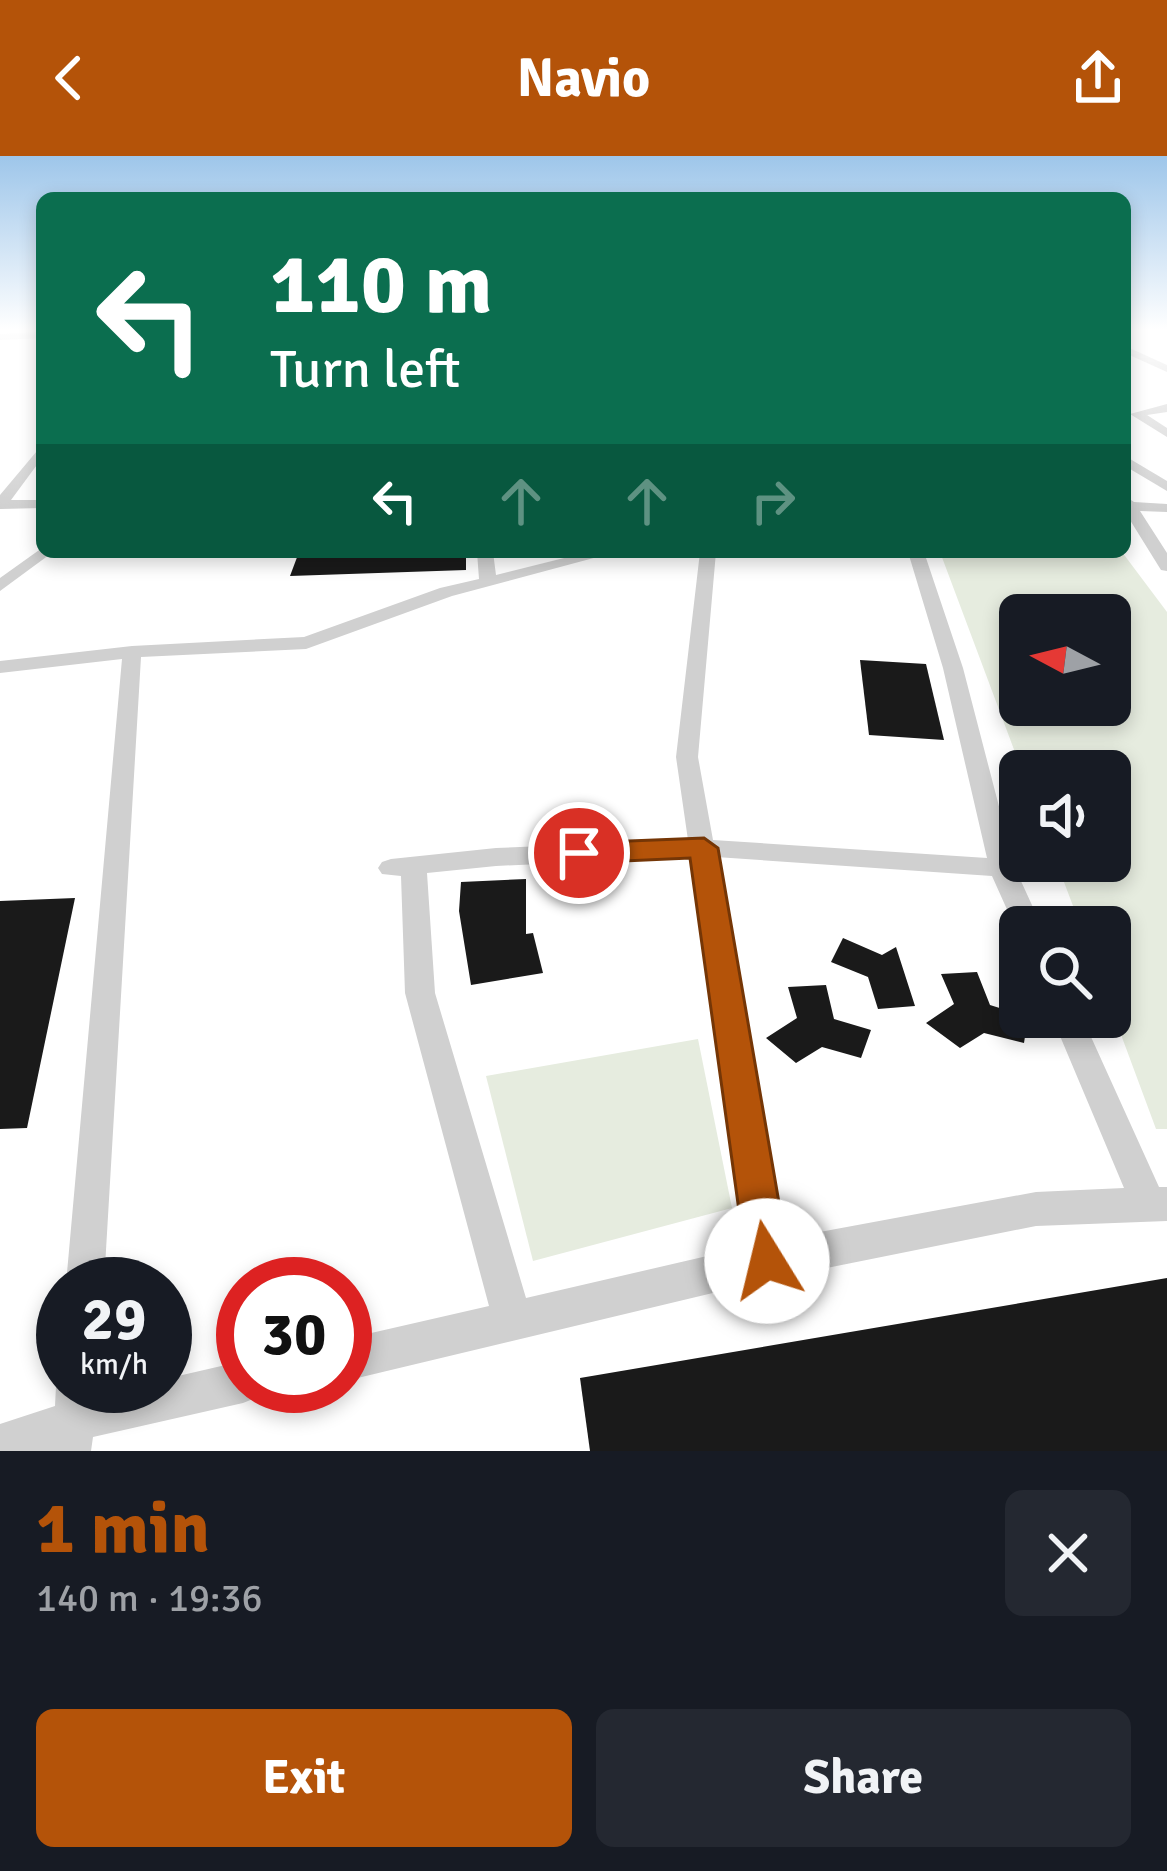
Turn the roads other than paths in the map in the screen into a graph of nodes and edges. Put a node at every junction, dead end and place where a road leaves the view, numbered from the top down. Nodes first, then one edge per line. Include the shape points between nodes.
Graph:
1 (1167, 408) edge
2 (1167, 433) edge
3 (36, 457) edge
4 (1131, 464) edge
5 (1167, 489) edge
6 (1131, 500) edge
7 (1131, 503) edge
8 (36, 504) edge
9 (0, 506) edge
10 (1167, 508) edge
11 (1131, 512) edge
12 (36, 555) edge
13 (36, 557) edge
14 (486, 558) edge
15 (583, 558) edge
16 (707, 558) edge
17 (918, 558) edge
18 (0, 559) edge
19 (1167, 566) edge
20 (488, 581) junction
21 (0, 586) edge
22 (131, 652) junction
23 (0, 667) edge
24 (704, 848) junction
25 (999, 856) edge
26 (999, 868) edge
27 (1077, 1038) edge
28 (1158, 1205) edge
29 (87, 1257) edge
30 (767, 1261) junction
31 (513, 1322) junction
32 (372, 1354) edge
33 (216, 1388) edge
34 (74, 1419) edge
35 (0, 1446) edge

1 - 2 street via 1136,414
3 - 9 street
4 - 5 street
5 - 6 street
7 - 10 street
8 - 9 street
11 - 19 street
12 - 18 street
13 - 21 street
14 - 20 street
15 - 20 street
16 - 24 street via 687,757
17 - 25 street
20 - 22 street via 306,643
22 - 23 street
22 - 29 street
24 - 26 street
24 - 30 street
24 - 31 street via 403,867 419,993
27 - 28 street
28 - 30 street via 1036,1209
30 - 31 street
31 - 32 street
33 - 34 street
34 - 35 street

